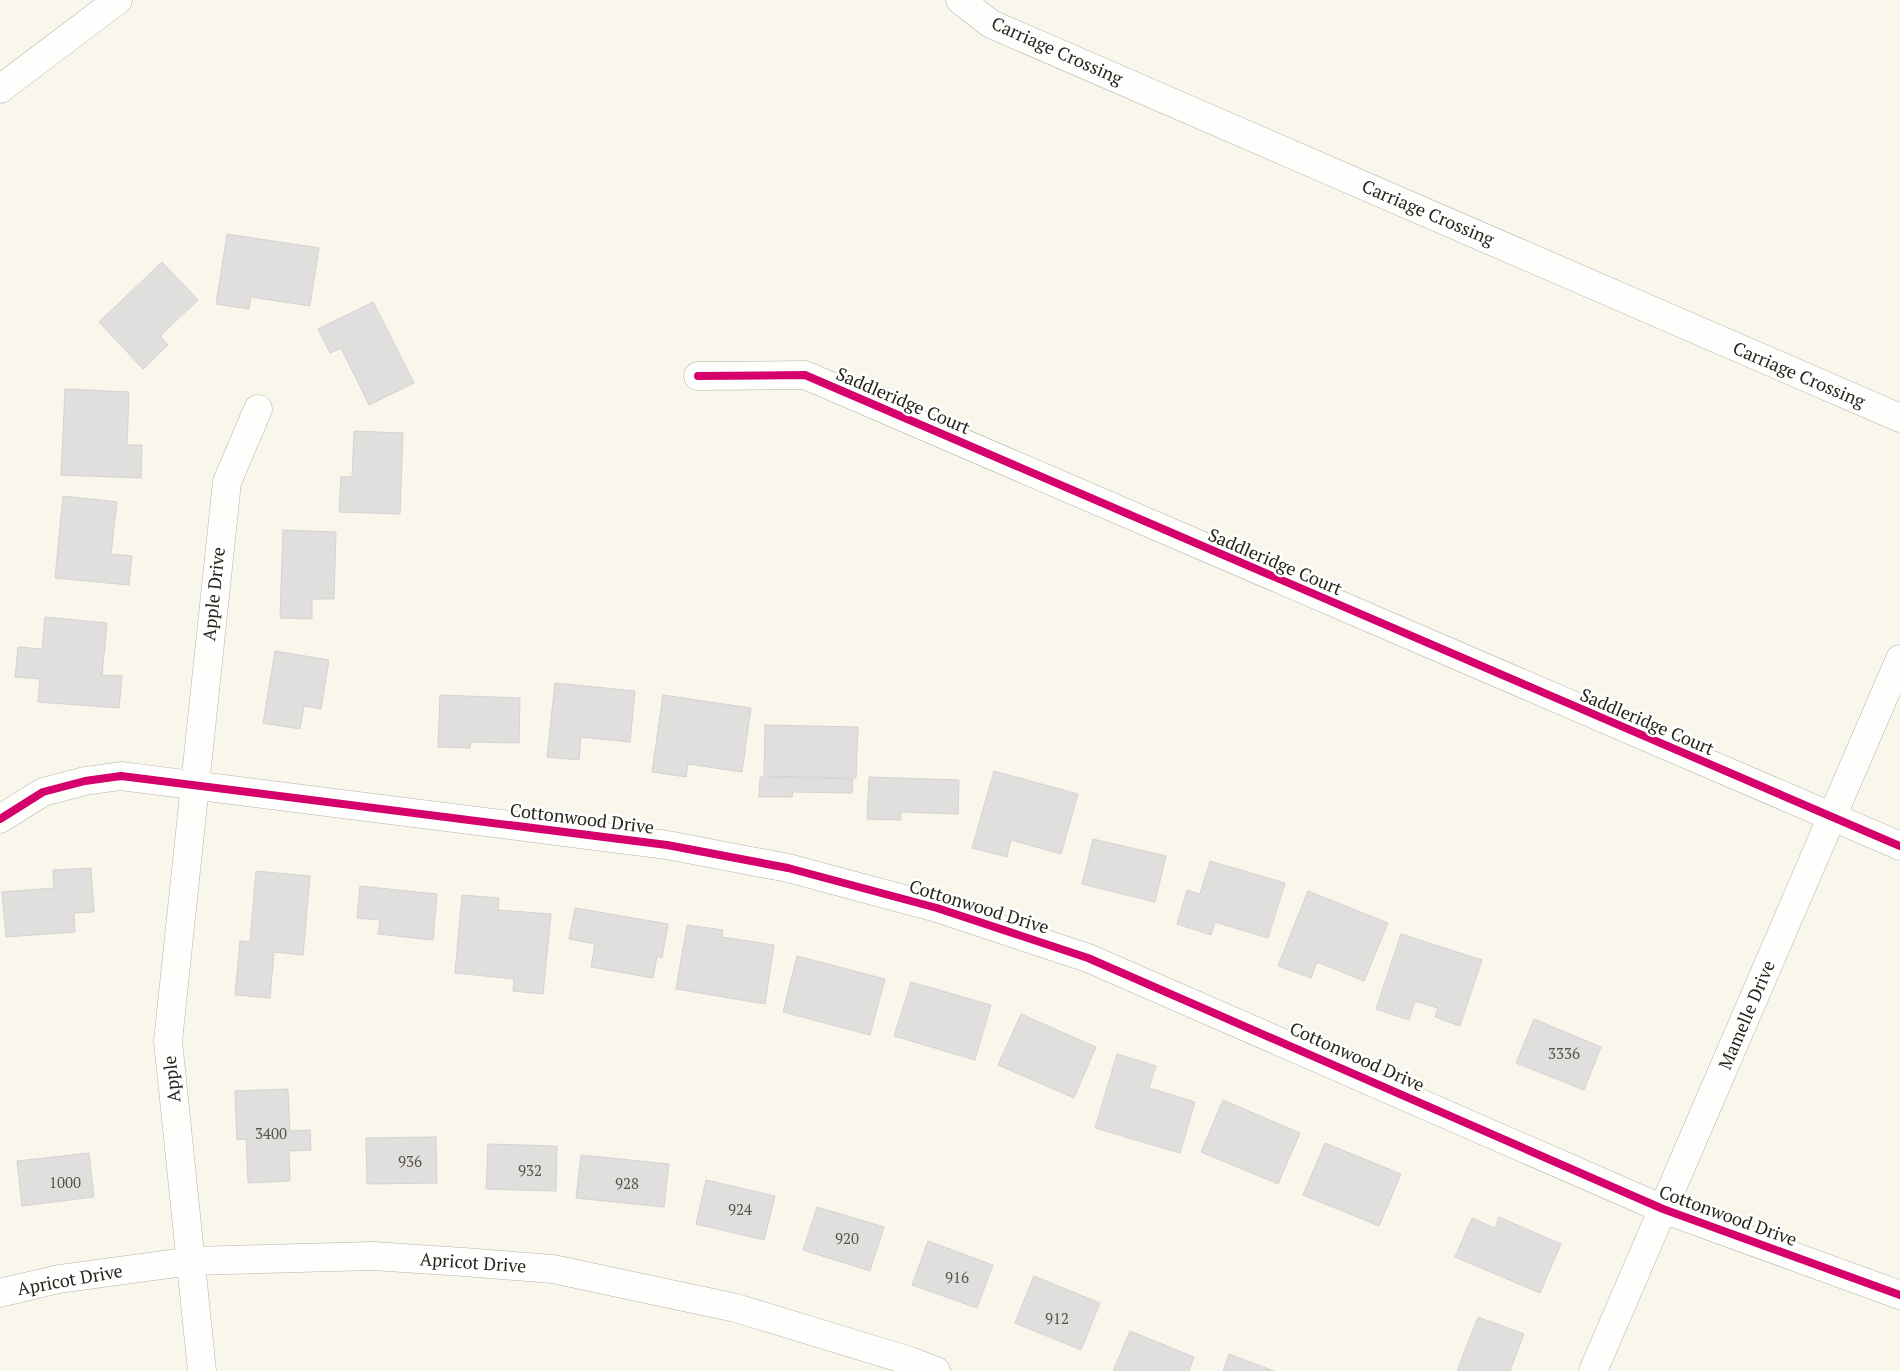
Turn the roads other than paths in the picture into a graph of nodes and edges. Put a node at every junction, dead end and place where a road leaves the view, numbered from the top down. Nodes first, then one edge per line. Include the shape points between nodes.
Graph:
1 (118, 0) edge
2 (960, 0) edge
3 (0, 89) edge
4 (698, 376) dead end
5 (258, 409) dead end
6 (1900, 418) edge
7 (1900, 659) edge
8 (194, 786) junction
9 (1831, 818) junction
10 (0, 819) edge
11 (1900, 846) edge
12 (1663, 1209) junction
13 (192, 1262) junction
14 (0, 1292) edge
15 (1900, 1295) edge
16 (202, 1371) edge
17 (936, 1371) edge
18 (1593, 1371) edge

1 - 3 street
2 - 6 street, Carriage Crossing via 991,24
4 - 9 street, Saddleridge Court via 804,375
5 - 8 street, Apple Drive via 227,482
7 - 9 street, Mamelle Drive
8 - 10 street, Cottonwood Drive via 121,776 85,781 43,792
8 - 12 street, Cottonwood Drive via 667,845 788,868 937,908 1088,958
8 - 13 street, Apple via 168,1042
9 - 11 street, Saddleridge Court
9 - 12 street, Mamelle Drive
12 - 15 street, Cottonwood Drive
12 - 18 street, Mamelle Drive
13 - 14 street, Apricot Drive via 59,1279
13 - 16 street, Apple
13 - 17 street, Apricot Drive via 373,1256 553,1270 736,1308

